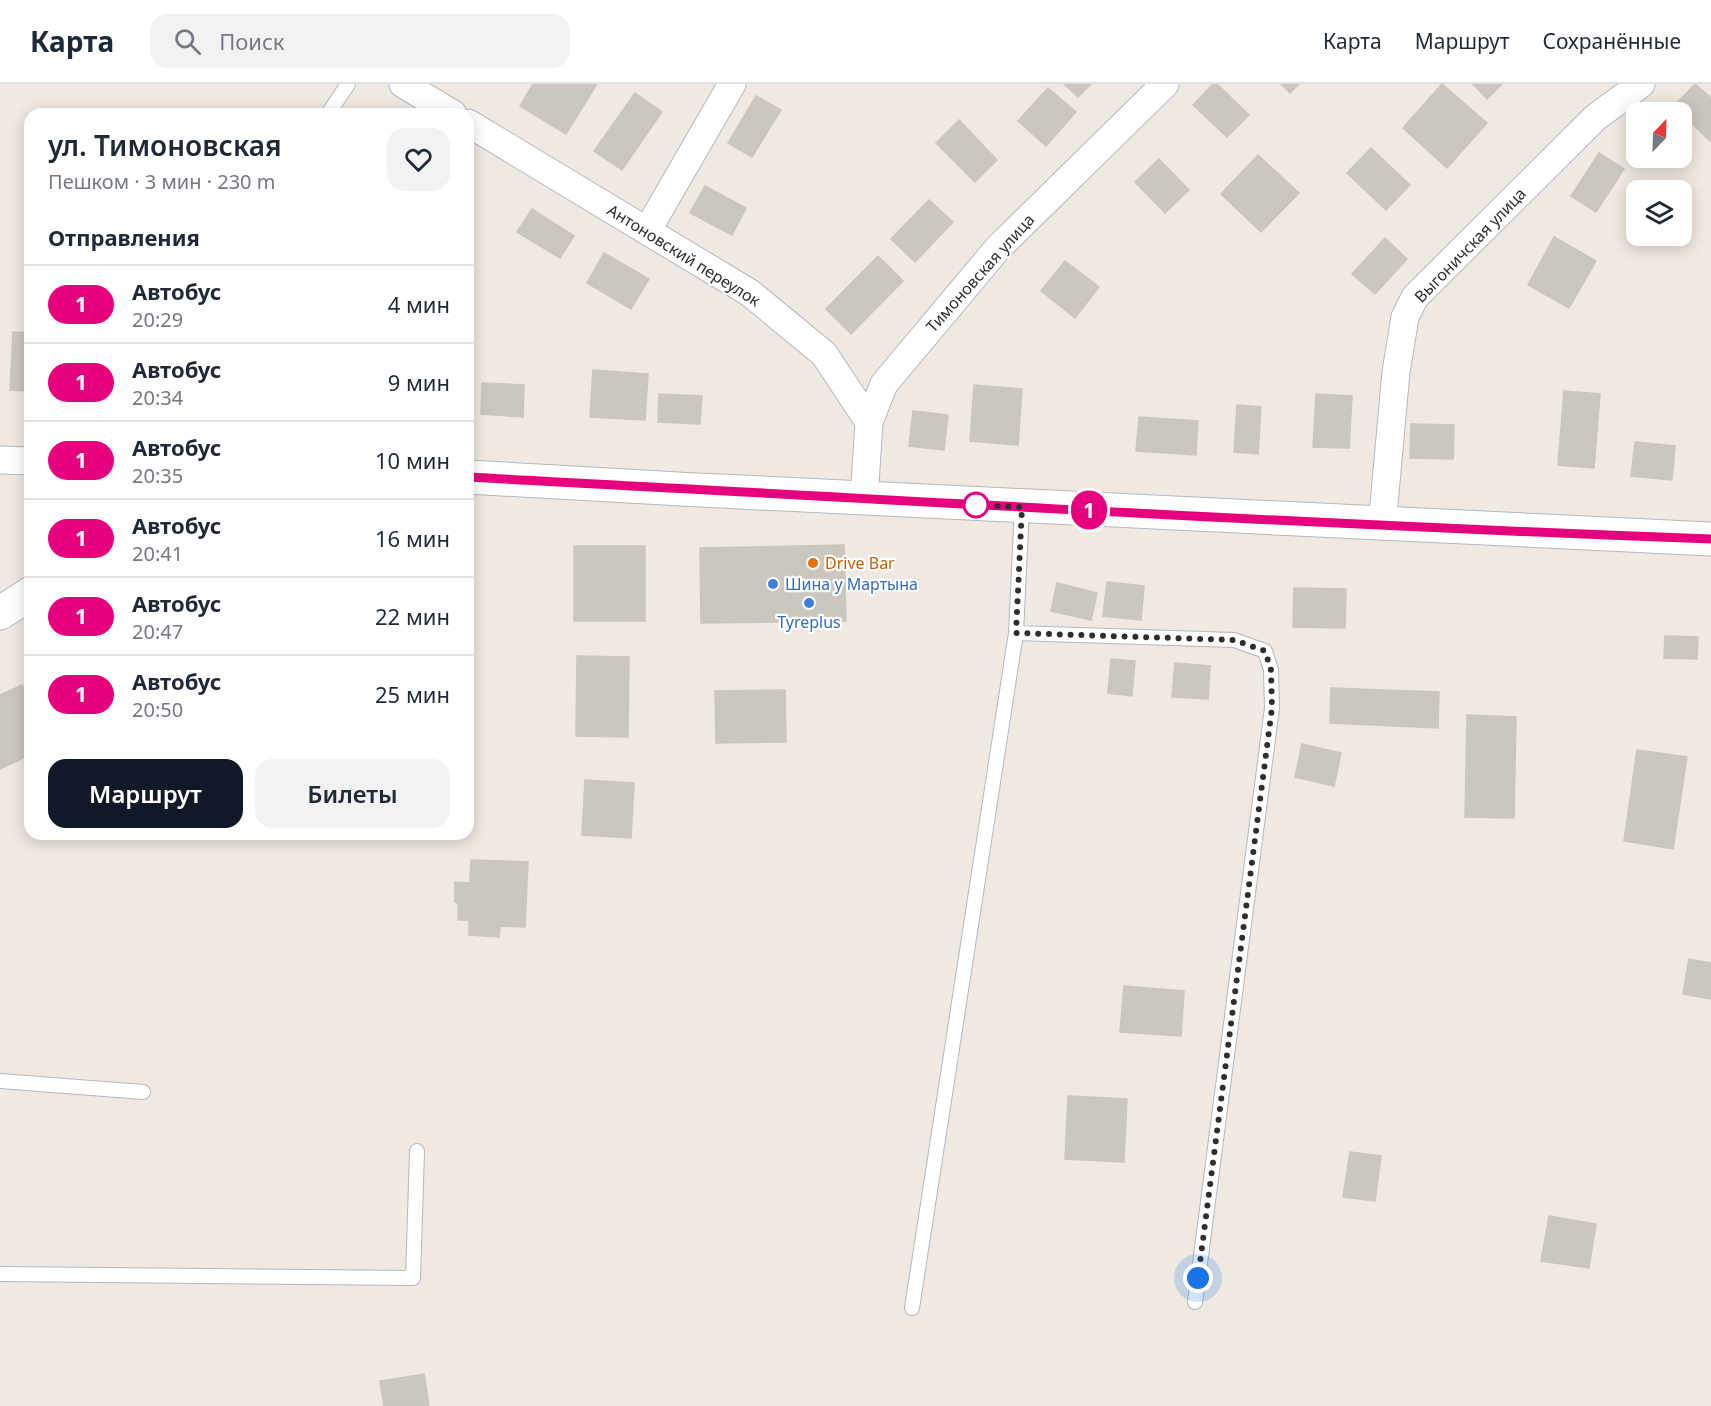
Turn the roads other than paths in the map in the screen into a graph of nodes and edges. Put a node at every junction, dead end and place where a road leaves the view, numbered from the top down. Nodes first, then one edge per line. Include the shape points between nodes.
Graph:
1 (348, 84) edge
2 (403, 84) edge
3 (732, 84) edge
4 (1165, 84) edge
5 (1641, 84) edge
6 (332, 108) edge
7 (443, 108) edge
8 (474, 127) edge
9 (647, 231) junction
10 (869, 422) junction
11 (0, 460) edge
12 (24, 461) edge
13 (474, 477) edge
14 (864, 500) junction
15 (1022, 507) junction
16 (1382, 526) junction
17 (1711, 539) edge
18 (24, 598) edge
19 (0, 613) edge
20 (1016, 633) junction
21 (0, 1081) edge
22 (143, 1092) dead end
23 (417, 1151) dead end
24 (0, 1274) edge
25 (1195, 1302) dead end
26 (912, 1308) dead end

1 - 6 lane
2 - 7 street
3 - 9 street
4 - 10 street, Тимоновская улица via 998,248 884,384
5 - 16 street, Выгоничская улица via 1596,117 1415,297 1405,317 1396,372
8 - 9 street, Антоновский переулок
9 - 10 street, Антоновский переулок via 750,293 824,354
10 - 14 street, Тимоновская улица
11 - 12 street
13 - 14 main road
14 - 15 main road
15 - 16 main road
15 - 20 lane
16 - 17 main road
18 - 19 main road
20 - 25 lane via 1234,640 1265,651 1271,670 1272,708
20 - 26 lane
21 - 22 lane
23 - 24 lane via 413,1278

